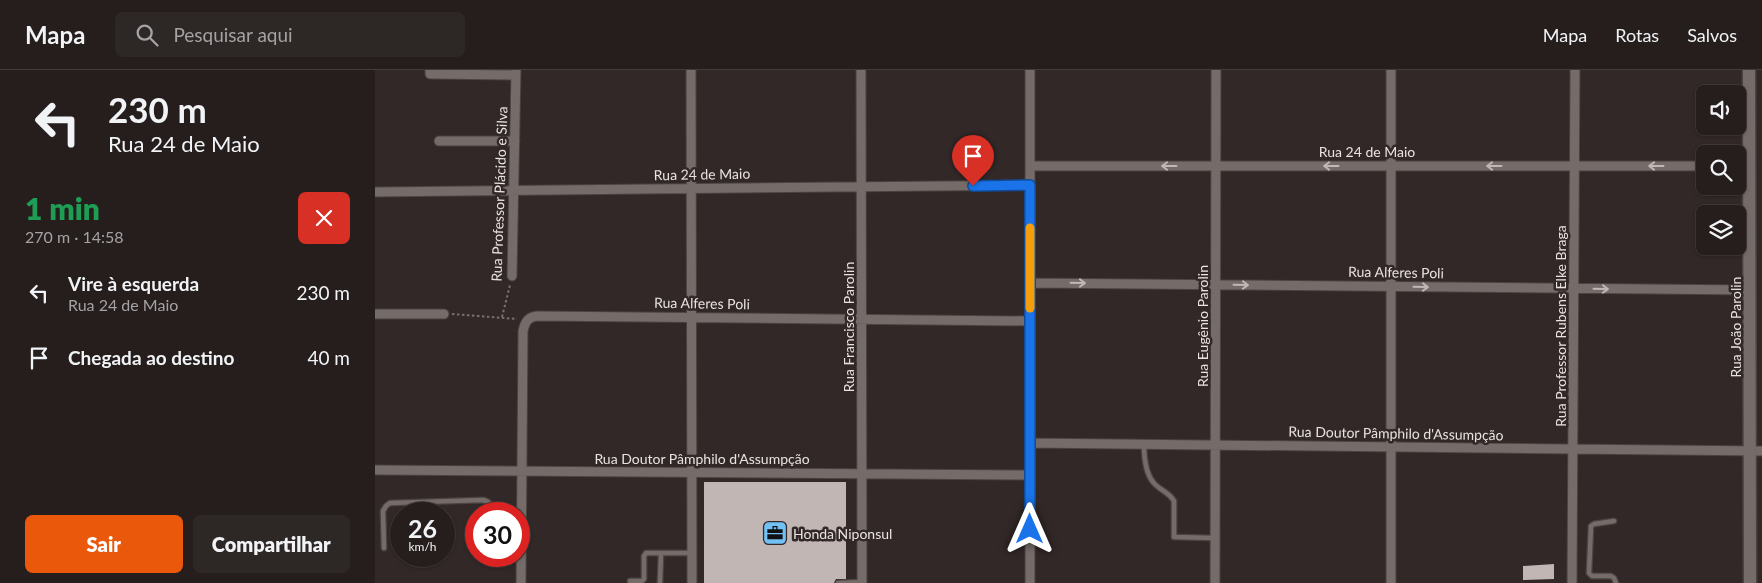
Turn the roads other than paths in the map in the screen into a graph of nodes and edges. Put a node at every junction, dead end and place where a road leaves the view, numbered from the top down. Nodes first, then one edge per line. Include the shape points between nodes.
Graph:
1 (430, 70) edge
2 (691, 70) edge
3 (861, 70) edge
4 (1030, 70) edge
5 (1216, 70) edge
6 (1391, 70) edge
7 (1575, 70) edge
8 (1749, 70) edge
9 (516, 73) edge
10 (439, 141) dead end
11 (515, 141) junction
12 (1030, 166) junction
13 (1216, 166) junction
14 (1391, 166) junction
15 (1574, 166) junction
16 (1696, 166) edge
17 (1750, 166) edge
18 (1030, 185) junction
19 (861, 187) junction
20 (691, 189) junction
21 (514, 191) junction
22 (375, 192) edge
23 (512, 276) road end
24 (1030, 283) junction
25 (1215, 285) junction
26 (1391, 286) junction
27 (1574, 288) junction
28 (1756, 290) edge
29 (375, 314) edge
30 (445, 314) road end
31 (692, 318) junction
32 (861, 320) junction
33 (1030, 321) junction
34 (1030, 443) junction
35 (1144, 444) junction
36 (1215, 445) junction
37 (1391, 447) junction
38 (1573, 449) junction
39 (1756, 451) edge
40 (375, 470) edge
41 (522, 471) junction
42 (692, 472) junction
43 (862, 474) junction
44 (1030, 475) junction
45 (488, 502) edge
46 (521, 502) edge
47 (1614, 521) dead end
48 (1215, 538) junction
49 (384, 548) dead end
50 (661, 553) junction
51 (692, 553) junction
52 (521, 567) edge
53 (630, 581) dead end
54 (661, 582) dead end
55 (862, 582) edge
56 (521, 583) edge
57 (692, 583) edge
58 (838, 583) edge
59 (1030, 583) edge
60 (1215, 583) edge
61 (1391, 583) edge
62 (1572, 583) edge
63 (1616, 583) edge
64 (1750, 583) edge

1 - 9 street via 430,74
2 - 20 street
3 - 19 street, Rua Francisco Parolin
4 - 12 street
5 - 13 street, Rua Eugênio Parolin
6 - 14 street
7 - 15 street, Rua Professor Rubens Elke Braga
8 - 17 main road, Rua João Parolin
9 - 11 street, Rua Professor Plácido e Silva
10 - 11 street
11 - 21 street, Rua Professor Plácido e Silva
13 -> 12 street, Rua 24 de Maio
12 - 18 street
14 -> 13 street, Rua 24 de Maio
13 - 25 street, Rua Eugênio Parolin
15 -> 14 street, Rua 24 de Maio
14 - 26 street
16 -> 15 street, Rua 24 de Maio
15 - 27 street, Rua Professor Rubens Elke Braga
17 - 28 main road, Rua João Parolin
18 - 19 street, Rua 24 de Maio
18 - 24 street
19 - 20 street, Rua 24 de Maio
19 - 32 street, Rua Francisco Parolin
20 - 21 street, Rua 24 de Maio
20 - 31 street
21 - 22 street, Rua 24 de Maio
21 - 23 street, Rua Professor Plácido e Silva
24 -> 25 street, Rua Alferes Poli
24 - 33 street
25 -> 26 street, Rua Alferes Poli
25 - 36 street, Rua Eugênio Parolin
26 -> 27 street, Rua Alferes Poli
26 - 37 street
27 -> 28 street, Rua Alferes Poli
27 - 38 street, Rua Professor Rubens Elke Braga
28 - 39 main road, Rua João Parolin
29 - 30 street
31 - 32 street, Rua Alferes Poli
31 - 41 street, Rua Alferes Poli via 537,316 527,320 523,331
31 - 42 street
32 - 33 street, Rua Alferes Poli
32 - 43 street, Rua Francisco Parolin
33 - 34 street
34 - 35 street, Rua Doutor Pâmphilo d'Assumpção
34 - 44 street
35 - 36 street, Rua Doutor Pâmphilo d'Assumpção
35 - 48 lane via 1146,465 1153,482 1174,500 1174,538
36 - 37 street, Rua Doutor Pâmphilo d'Assumpção
36 - 48 street, Rua Eugênio Parolin
37 - 38 street, Rua Doutor Pâmphilo d'Assumpção
37 - 61 street
38 - 39 street, Rua Doutor Pâmphilo d'Assumpção
38 - 62 street, Rua Professor Rubens Elke Braga
39 - 64 main road, Rua João Parolin
40 - 41 street, Rua Doutor Pâmphilo d'Assumpção
41 - 42 street, Rua Doutor Pâmphilo d'Assumpção
41 - 46 street
42 - 43 street, Rua Doutor Pâmphilo d'Assumpção
42 - 51 street
43 - 44 street, Rua Doutor Pâmphilo d'Assumpção
43 - 55 street, Rua Francisco Parolin
44 - 59 street
45 - 49 lane via 390,503 383,511
47 - 63 lane via 1591,526 1589,573 1592,576 1611,576
48 - 60 street, Rua Eugênio Parolin
50 - 51 lane
50 - 53 lane via 646,553 644,579
50 - 54 lane
51 - 57 street
52 - 56 street
55 - 58 lane

